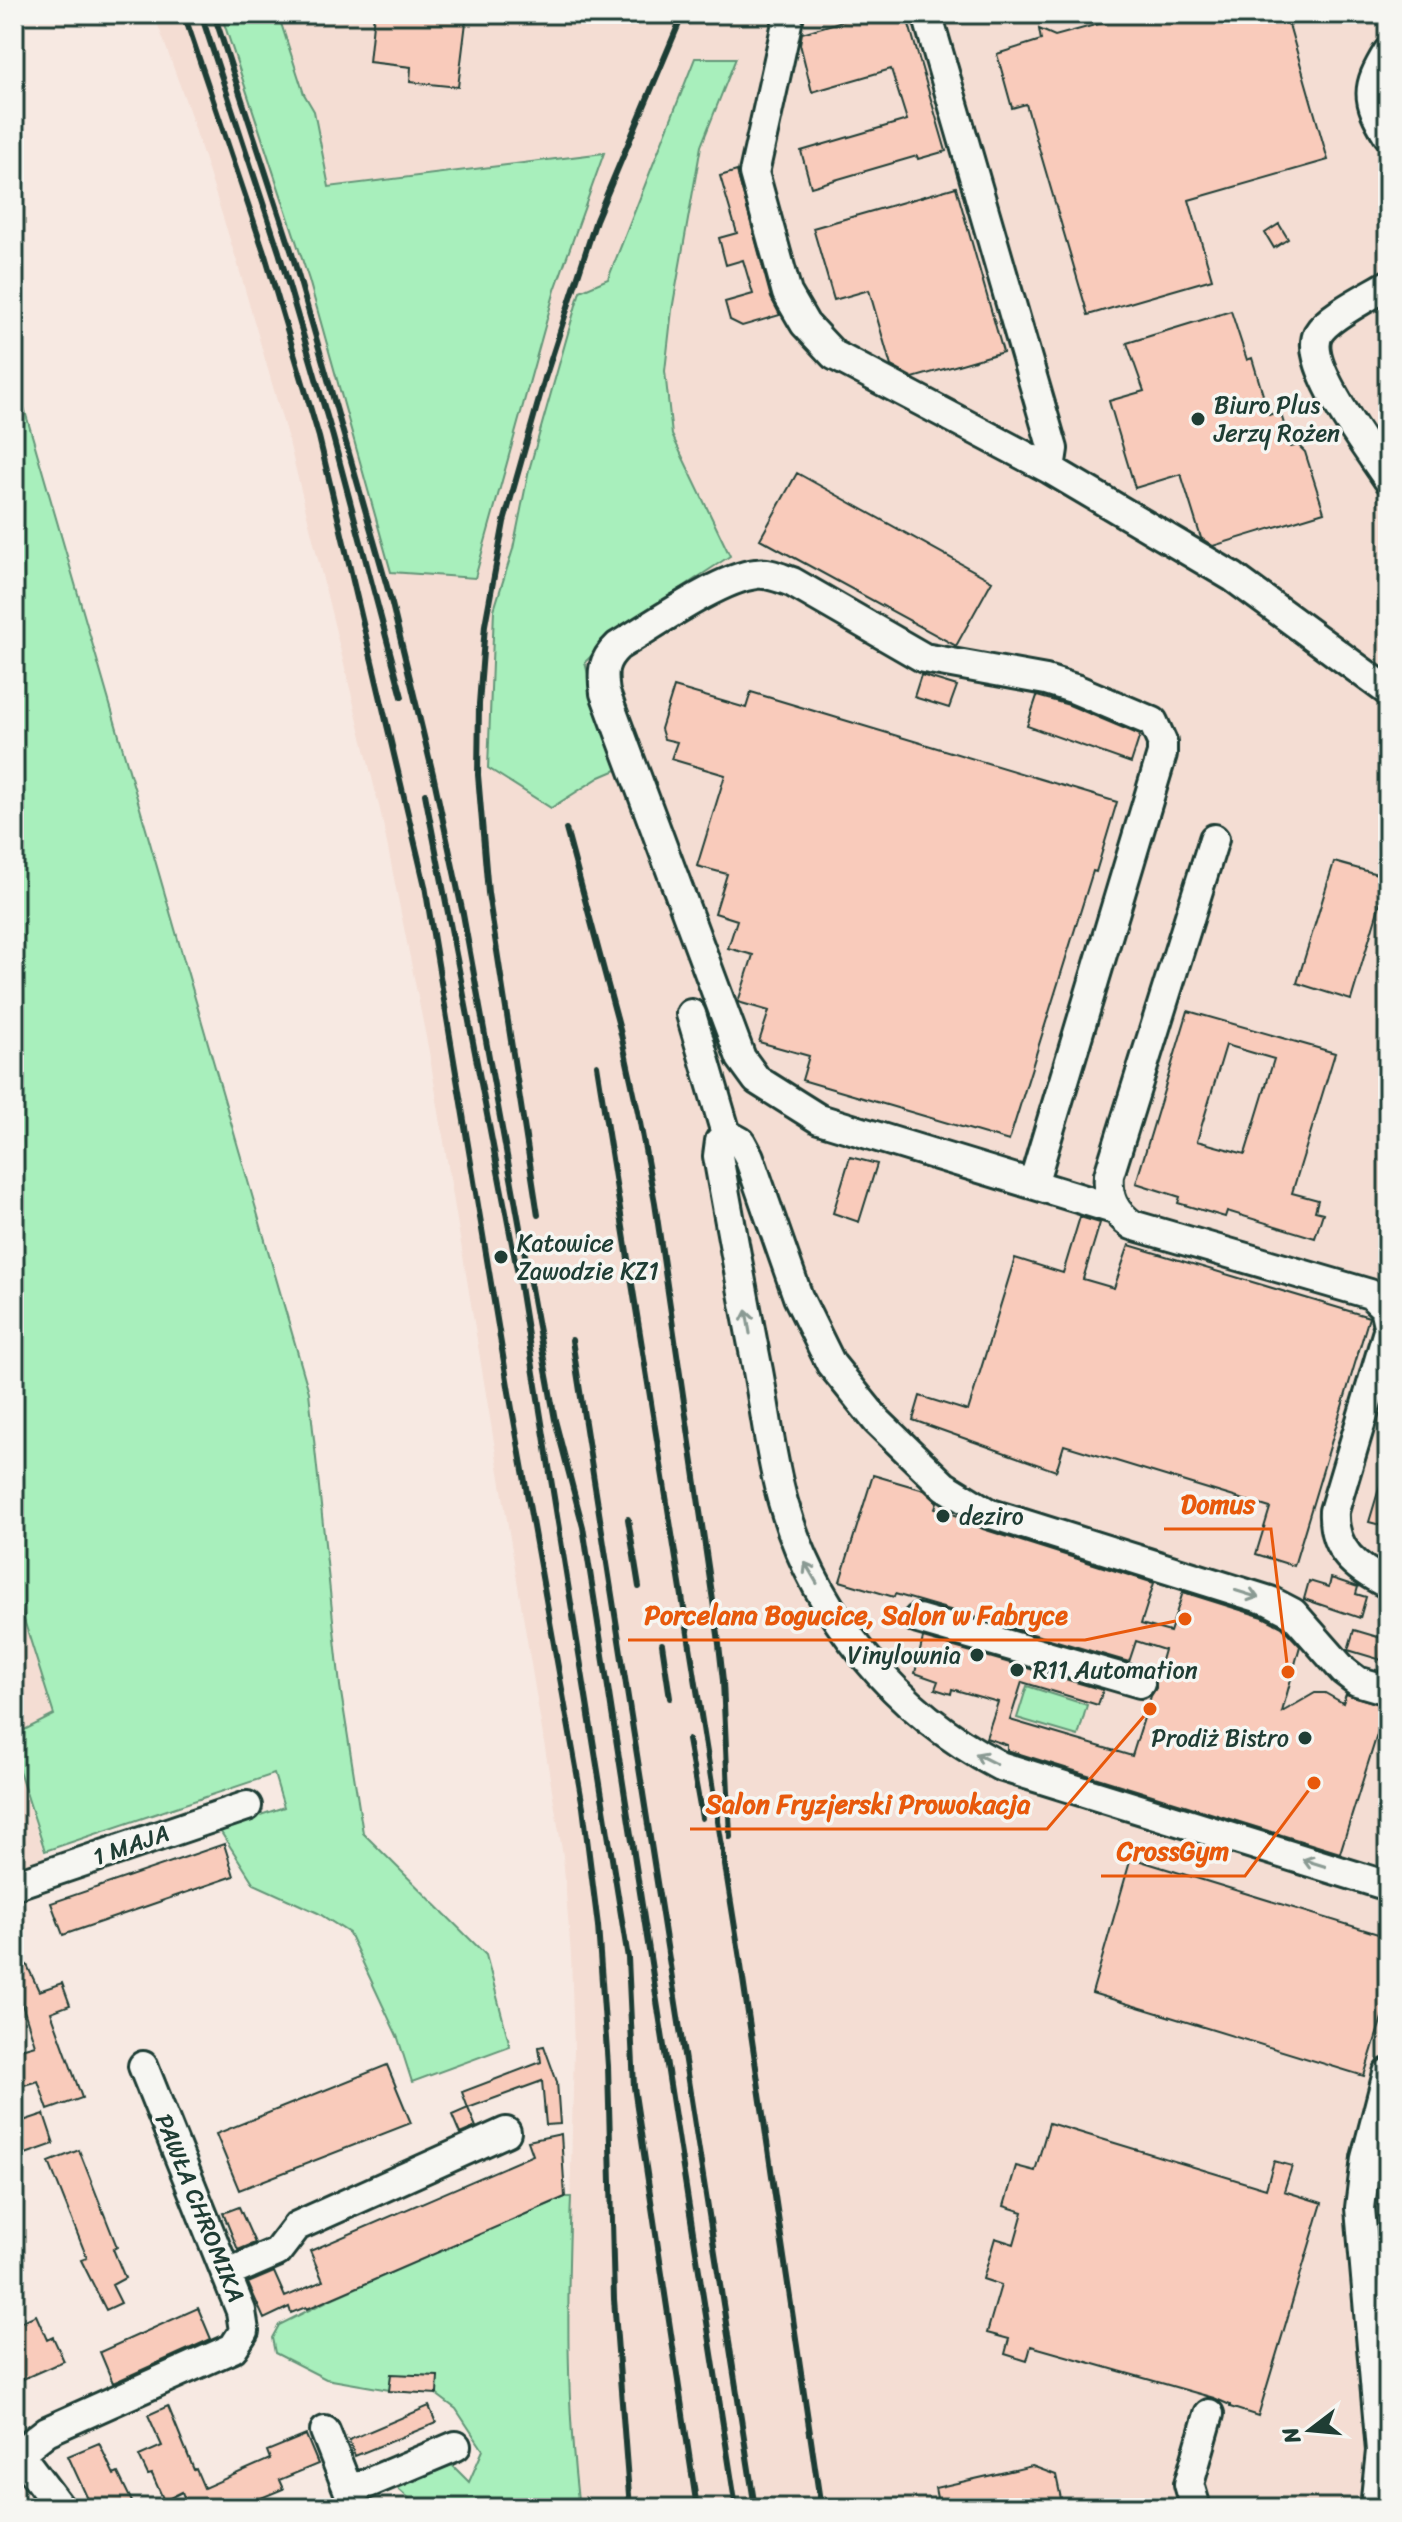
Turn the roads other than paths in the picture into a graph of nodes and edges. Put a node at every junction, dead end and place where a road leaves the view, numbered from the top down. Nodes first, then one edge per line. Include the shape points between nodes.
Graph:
1 (789, 14) edge
2 (927, 14) edge
3 (1388, 52) edge
4 (1388, 135) edge
5 (1388, 285) edge
6 (1050, 469) junction
7 (1388, 479) edge
8 (1388, 691) edge
9 (1214, 839) dead end
10 (691, 1014) dead end
11 (727, 1137) junction
12 (1033, 1184) junction
13 (1114, 1209) junction
14 (1388, 1325) edge
15 (1388, 1331) edge
16 (1388, 1584) edge
17 (918, 1619) dead end
18 (1140, 1683) dead end
19 (1388, 1690) edge
20 (247, 1806) dead end
21 (14, 1885) edge
22 (1388, 1886) edge
23 (143, 2066) dead end
24 (1388, 2073) edge
25 (506, 2132) dead end
26 (226, 2274) junction
27 (1209, 2414) dead end
28 (325, 2431) dead end
29 (456, 2446) dead end
30 (16, 2453) edge
31 (352, 2500) edge
32 (60, 2508) edge
33 (1196, 2508) edge
34 (1375, 2508) edge

1 - 6 street via 754,173 787,293 805,324 834,355
2 - 6 street via 1053,449
3 - 4 street via 1370,95
5 - 7 street via 1328,323 1318,335 1315,353 1322,377
6 - 8 street via 1233,577
9 - 13 street via 1109,1175
10 - 11 street
11 -> 19 street via 741,1142 749,1157 798,1297 831,1364 877,1421 944,1486 988,1513 1169,1582 1270,1601 1293,1613 1357,1681
22 -> 11 street via 1000,1766 926,1721 875,1671 813,1577 782,1499 718,1156 720,1141
12 - 12 street via 819,1119 768,1088 748,1068 605,693 604,662 618,646 730,580 771,574 924,658 1046,680 1153,722 1162,742 1155,781
12 - 13 street
13 - 14 street via 1132,1225 1370,1294 1384,1307
15 - 16 street via 1333,1523 1351,1562
17 - 18 street
20 - 21 street, 1 MAJA
23 - 26 street, PAWŁA CHROMIKA
24 - 34 street via 1366,2158 1360,2208 1381,2451
25 - 26 street via 297,2226 277,2252
26 - 30 street, PAWŁA CHROMIKA via 244,2331 233,2348 47,2431
27 - 33 street via 1189,2484
28 - 31 street
29 - 31 street
30 - 32 street, PAWŁA CHROMIKA

